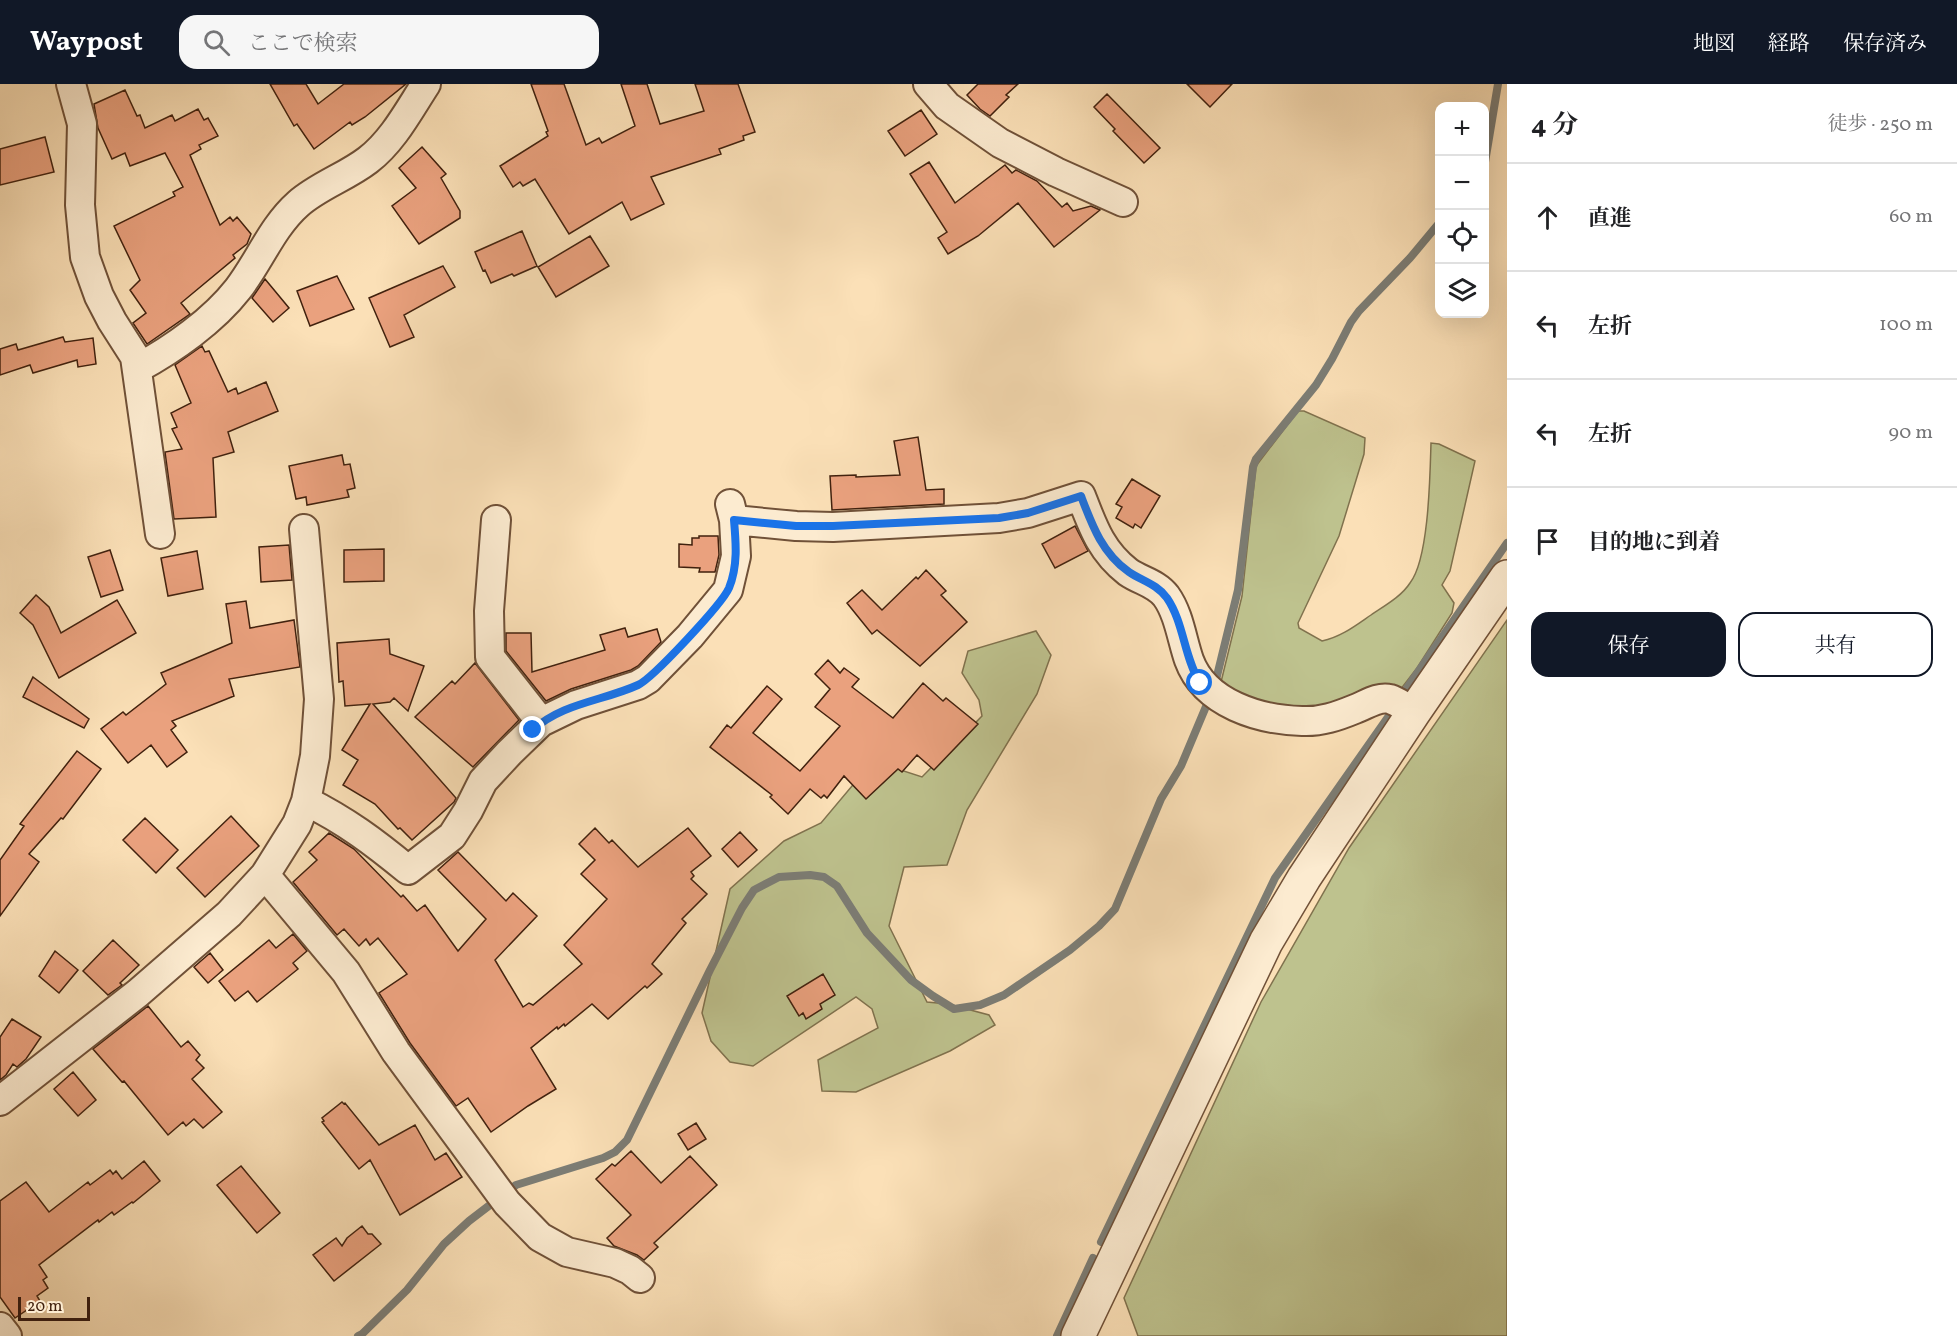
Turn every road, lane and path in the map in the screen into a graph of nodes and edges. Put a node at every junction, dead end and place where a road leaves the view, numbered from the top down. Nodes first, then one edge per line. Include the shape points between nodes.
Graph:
1 (71, 84) edge
2 (426, 84) edge
3 (928, 84) edge
4 (1123, 202) dead end
5 (138, 368) junction
6 (496, 520) dead end
7 (304, 529) dead end
8 (160, 534) dead end
9 (1507, 577) edge
10 (1414, 712) junction
11 (541, 722) junction
12 (306, 801) junction
13 (264, 875) junction
14 (0, 1101) edge
15 (640, 1278) dead end
16 (0, 1327) edge
17 (7, 1336) edge
18 (1078, 1336) edge

1 - 5 street via 82,124 80,205 85,257 99,296
2 - 5 street via 389,139 369,159 312,194 286,216 237,290 212,316 170,351
3 - 4 street via 947,106 1000,143
5 - 8 street
6 - 11 street via 489,600 490,657
7 - 12 street via 319,699
9 - 10 street
10 - 11 street via 1389,699 1375,700 1318,721 1279,719 1231,704 1206,688 1189,661 1167,597 1108,554 1081,496 999,518 833,526 796,526 731,511 736,556 728,590 690,636 638,685 576,705
10 - 18 street via 1266,942
11 - 12 street via 483,781 452,836 408,870 338,817
12 - 13 street via 297,824
13 - 14 street via 229,914 138,993
13 - 15 street via 346,972 396,1052 502,1198 540,1237 567,1252 615,1263
16 - 17 street

